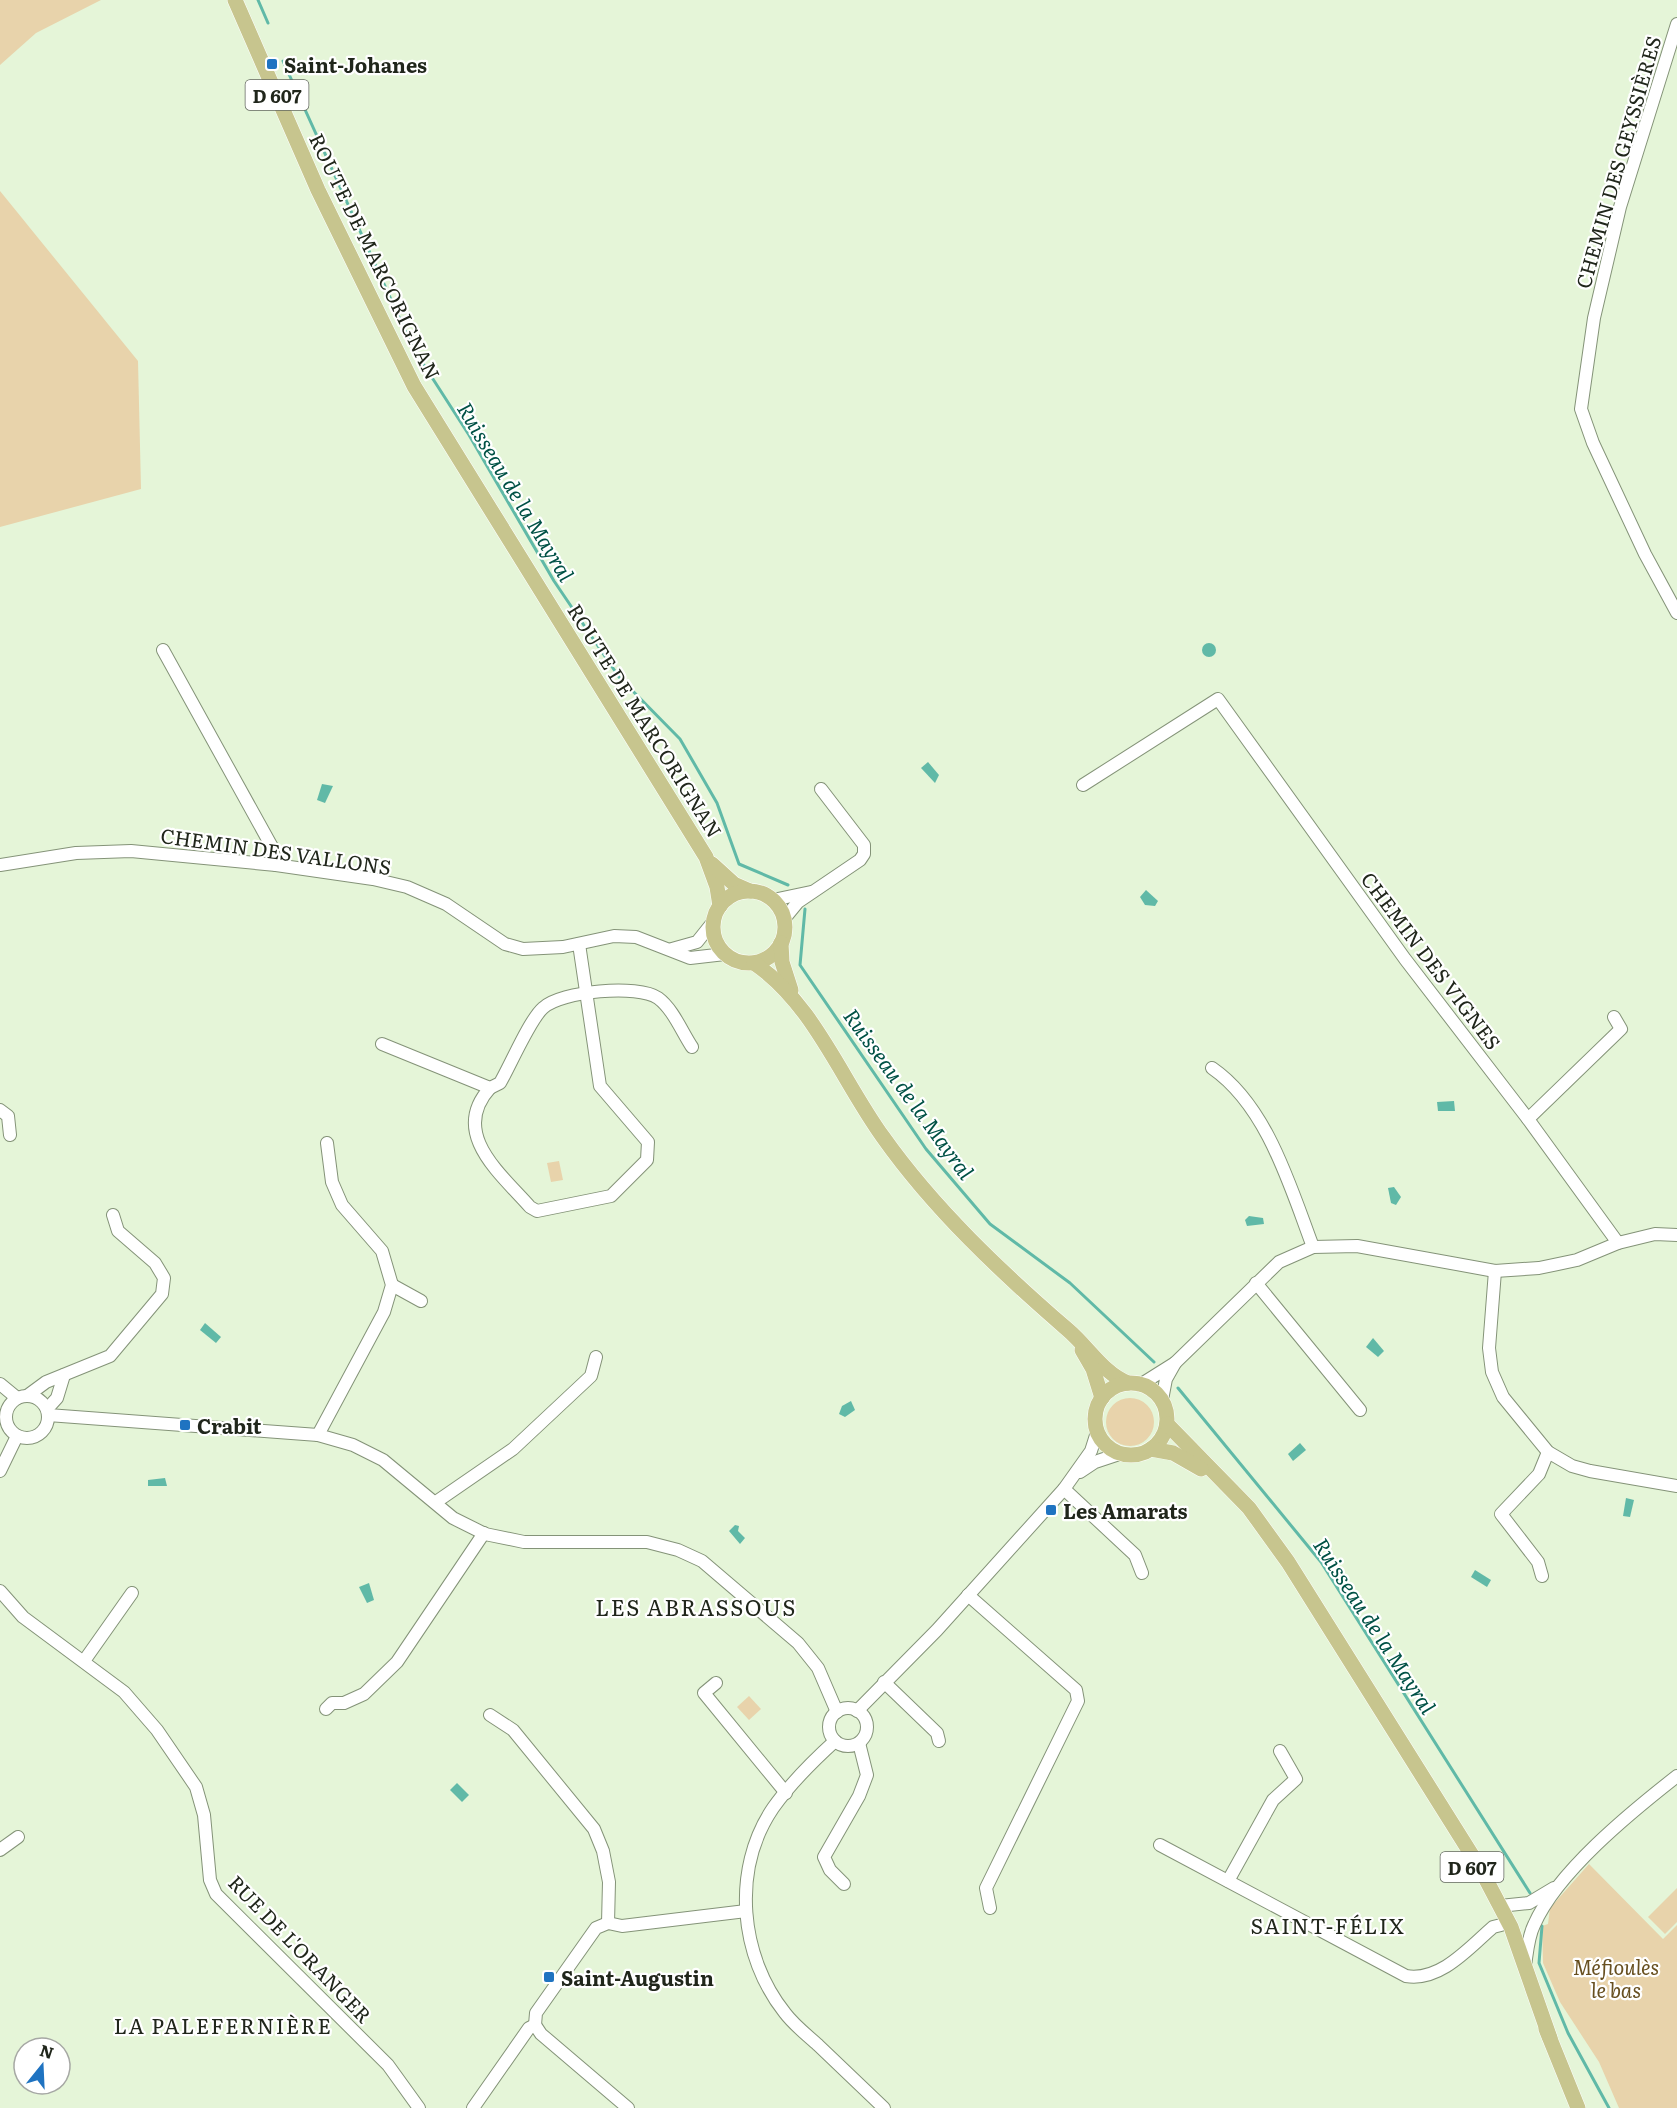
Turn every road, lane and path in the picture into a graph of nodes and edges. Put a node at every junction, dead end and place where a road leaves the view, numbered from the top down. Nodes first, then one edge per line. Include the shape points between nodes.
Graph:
1 (235, 0) edge
2 (1677, 24) edge
3 (1677, 613) edge
4 (163, 650) dead end
5 (1083, 785) dead end
6 (821, 789) dead end
7 (706, 857) junction
8 (0, 865) edge
9 (276, 865) junction
10 (751, 891) junction
11 (812, 892) junction
12 (773, 900) junction
13 (720, 906) junction
14 (784, 919) junction
15 (713, 922) junction
16 (781, 943) junction
17 (579, 944) junction
18 (672, 949) junction
19 (725, 954) junction
20 (754, 963) junction
21 (587, 993) junction
22 (793, 996) junction
23 (1614, 1017) dead end
24 (382, 1044) dead end
25 (692, 1047) dead end
26 (1212, 1068) dead end
27 (490, 1088) junction
28 (0, 1110) edge
29 (1528, 1119) junction
30 (10, 1135) dead end
31 (327, 1143) dead end
32 (113, 1215) dead end
33 (1677, 1235) edge
34 (1618, 1243) junction
35 (1313, 1247) junction
36 (1495, 1271) junction
37 (1256, 1283) junction
38 (392, 1285) junction
39 (422, 1301) dead end
40 (1064, 1327) junction
41 (596, 1357) dead end
42 (1174, 1363) junction
43 (64, 1375) junction
44 (0, 1384) edge
45 (1134, 1384) junction
46 (22, 1397) junction
47 (1102, 1398) junction
48 (1162, 1400) junction
49 (1360, 1410) dead end
50 (48, 1412) junction
51 (3, 1419) edge
52 (1167, 1424) junction
53 (1097, 1432) junction
54 (318, 1435) junction
55 (17, 1436) junction
56 (1151, 1449) junction
57 (1548, 1452) junction
58 (1119, 1454) junction
59 (0, 1471) edge
60 (1077, 1474) junction
61 (1220, 1480) junction
62 (1677, 1486) edge
63 (1064, 1489) junction
64 (436, 1502) junction
65 (484, 1533) junction
66 (1142, 1573) dead end
67 (1542, 1575) dead end
68 (0, 1591) edge
69 (132, 1593) dead end
70 (968, 1595) junction
71 (84, 1661) junction
72 (884, 1682) junction
73 (716, 1683) dead end
74 (327, 1708) dead end
75 (857, 1711) junction
76 (837, 1712) junction
77 (490, 1715) dead end
78 (939, 1741) dead end
79 (835, 1742) junction
80 (859, 1743) junction
81 (1280, 1752) dead end
82 (1677, 1776) edge
83 (786, 1793) junction
84 (1443, 1809) junction
85 (18, 1837) dead end
86 (1161, 1845) dead end
87 (0, 1850) edge
88 (1228, 1881) junction
89 (844, 1884) dead end
90 (1558, 1886) junction
91 (1500, 1906) junction
92 (990, 1908) dead end
93 (746, 1911) junction
94 (608, 1923) junction
95 (1502, 1925) junction
96 (1525, 1966) junction
97 (535, 2025) junction
98 (1550, 2038) junction
99 (419, 2108) edge
100 (472, 2108) edge
101 (628, 2108) edge
102 (884, 2108) edge
103 (1578, 2108) edge

1 - 7 main road, ROUTE DE MARCORIGNAN / D 607 via 318,190 414,386
2 - 3 street, CHEMIN DES GEYSSIÈRES via 1620,207 1594,318 1581,409 1645,554
4 - 9 street via 267,836
5 - 29 street, CHEMIN DES VIGNES via 1218,699 1408,963
6 - 11 street via 864,845 864,854
7 - 10 main road, ROUTE DE MARCORIGNAN / D 607 via 734,884
7 - 13 main road, ROUTE DE MARCORIGNAN / D 607
8 - 9 street, CHEMIN DES VALLONS via 76,853 130,851
9 - 17 street, CHEMIN DES VALLONS via 406,887 446,904 505,944 523,950
10 - 12 main road
10 - 13 main road via 739,892
11 - 12 street
11 - 14 street
12 - 14 main road
13 - 15 main road
14 - 16 main road
15 - 18 street via 697,942
15 - 19 main road via 715,939
16 - 20 main road via 774,952
16 - 22 main road via 782,962
17 - 18 street, CHEMIN DES VALLONS via 614,936 636,937
17 - 21 street
18 - 19 street, CHEMIN DES VALLONS via 690,958
19 - 20 main road
20 - 22 main road
21 - 25 street via 640,992 657,997
21 - 27 street via 541,1009 500,1083
21 - 27 street via 600,1086 649,1147 646,1160 621,1189 611,1196 545,1211 530,1207 486,1156 476,1137 476,1113
22 - 40 main road via 882,1136 931,1198
23 - 29 street via 1621,1029
24 - 27 street
26 - 35 street via 1230,1080 1274,1145
28 - 30 street via 8,1116
29 - 34 street, CHEMIN DES VIGNES
31 - 38 street via 332,1182 342,1205 382,1251
32 - 43 street via 118,1231 155,1263 164,1278 162,1294 110,1356
33 - 34 street via 1655,1234
34 - 36 street via 1577,1260
35 - 36 street via 1357,1246
35 - 37 street via 1279,1262
36 - 57 street via 1489,1351 1492,1372 1503,1396
37 - 42 street
37 - 49 street
38 - 39 street
38 - 54 street via 384,1312
40 - 45 main road via 1112,1375
40 - 47 main road via 1093,1370
41 - 64 street via 591,1376 513,1449
42 - 45 street
42 - 48 street
43 - 46 street
43 - 50 street
44 - 46 street
45 - 47 main road via 1114,1388
45 - 48 main road via 1154,1391
46 - 50 street via 42,1402
46 - 51 street via 11,1404
47 - 53 main road
48 - 52 main road
50 - 54 street
50 - 55 street via 47,1424 38,1435
51 - 55 street
52 - 56 main road via 1161,1439
52 - 61 main road, D 607
53 - 58 main road
53 - 60 street
54 - 64 street via 353,1444 383,1460
55 - 59 street
56 - 58 main road via 1142,1454
56 - 61 main road, D 607 via 1173,1454
57 - 62 street via 1590,1471
57 - 67 street via 1539,1474 1501,1514 1538,1562
58 - 60 street via 1095,1462
60 - 63 street
61 - 84 main road, D 607 via 1249,1508 1288,1562
63 - 66 street via 1135,1555
63 - 70 street
64 - 65 street via 453,1518
65 - 74 street via 397,1662 364,1694
65 - 76 street via 524,1542 647,1542 702,1561 798,1643 818,1668
68 - 71 street, RUE DE L'ORANGER via 22,1617
69 - 71 street
70 - 72 street
70 - 92 street via 1076,1690 1078,1701 986,1888
71 - 99 street, RUE DE L'ORANGER via 124,1692 157,1730 196,1787 204,1815 210,1880 216,1894 388,2065
72 - 75 street
72 - 78 street via 937,1733
73 - 83 street via 704,1693
75 - 76 street
75 - 80 street via 867,1726
76 - 79 street via 829,1726
77 - 94 street via 513,1730 594,1829 609,1882
79 - 80 street via 843,1746
79 - 83 street
80 - 89 street via 867,1775 824,1857
81 - 88 street via 1296,1779 1273,1800
82 - 90 street via 1615,1828
83 - 93 street via 759,1834 751,1863
84 - 91 main road, D 607
84 - 95 main road, D 607
85 - 87 street
86 - 88 street
88 - 95 street via 1406,1976 1418,1978 1433,1975 1493,1927
90 - 91 street via 1529,1903
90 - 96 street via 1532,1928
91 - 96 main road, D 607
93 - 94 street via 622,1926
93 - 102 street via 752,1952 767,1988 786,2015
94 - 97 street via 596,1928 536,2013
95 - 98 main road, D 607
96 - 98 main road, D 607
97 - 100 street via 528,2028
97 - 101 street
98 - 103 main road, D 607

